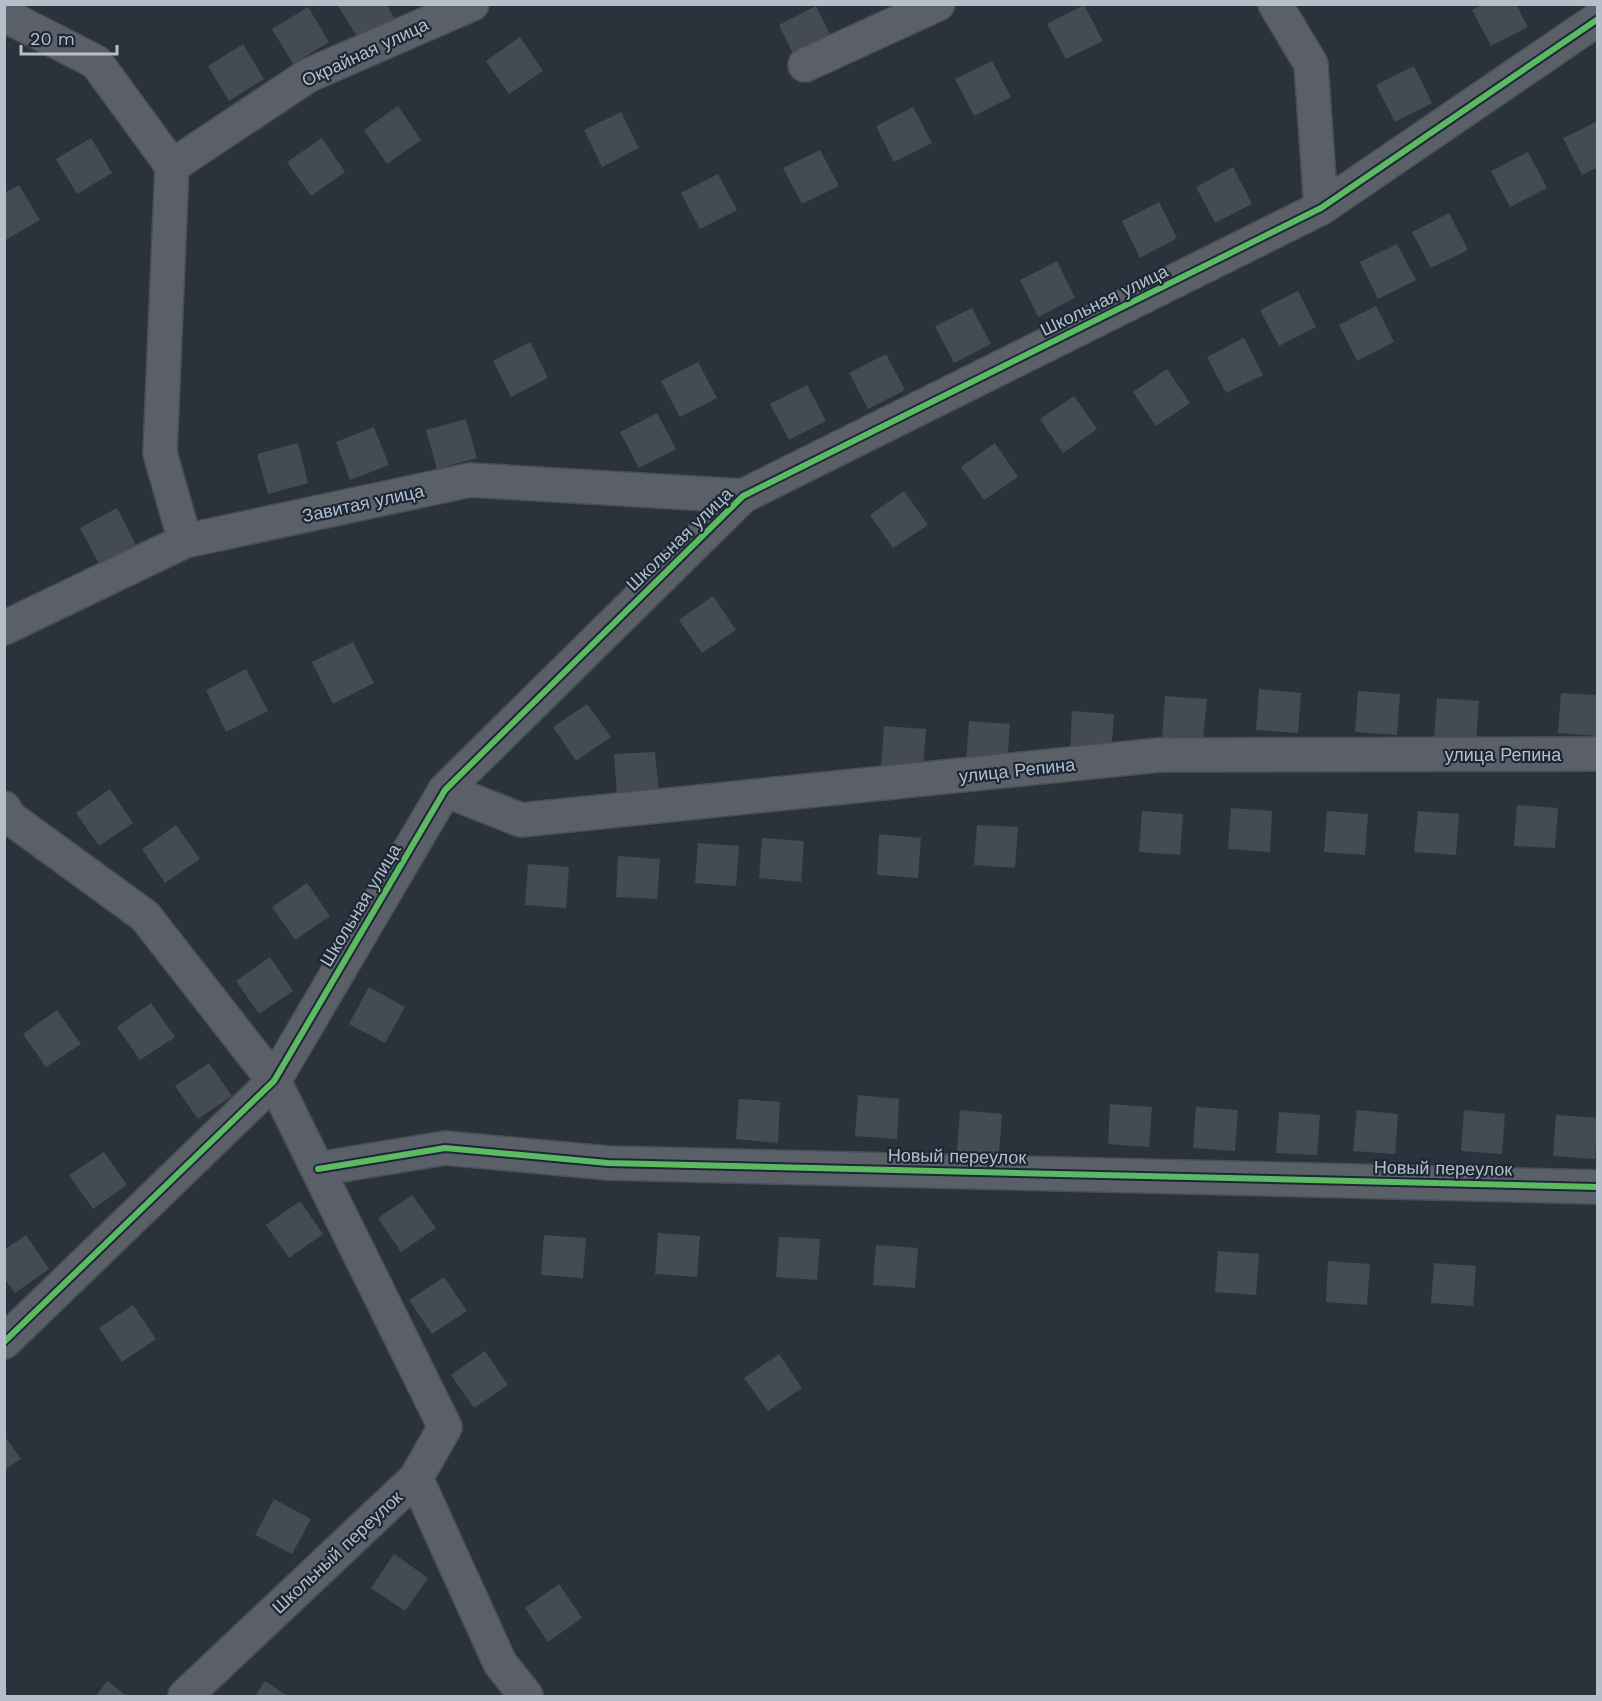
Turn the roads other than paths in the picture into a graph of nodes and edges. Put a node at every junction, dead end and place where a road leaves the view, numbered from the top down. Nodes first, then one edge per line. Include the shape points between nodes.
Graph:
1 (472, 4) edge
2 (938, 4) edge
3 (1275, 4) edge
4 (8, 17) edge
5 (1598, 19) edge
6 (805, 65) dead end
7 (172, 166) junction
8 (1321, 208) junction
9 (743, 496) junction
10 (185, 541) junction
11 (4, 628) edge
12 (1598, 754) edge
13 (445, 790) junction
14 (4, 808) edge
15 (274, 1081) junction
16 (318, 1169) junction
17 (1598, 1187) edge
18 (4, 1342) edge
19 (416, 1478) junction
20 (185, 1696) edge
21 (526, 1696) edge

1 - 7 street, Окрайная улица via 309,75
2 - 6 street
3 - 8 street via 1311,64
4 - 7 street via 96,62
5 - 8 street, Школьная улица
7 - 10 street via 160,453
8 - 9 street, Школьная улица
9 - 10 street, Завитая улица via 470,480
9 - 13 street, Школьная улица
10 - 11 street, Завитая улица
12 - 13 street, улица Репина via 1160,755 521,820
13 - 15 street, Школьная улица
14 - 15 street via 9,817 145,916
15 - 16 street
15 - 18 street, Школьная улица
16 - 17 street, Новый переулок via 445,1148 608,1163
16 - 19 street via 445,1427
19 - 20 street, Школьный переулок
19 - 21 street, Школьный переулок via 500,1663

